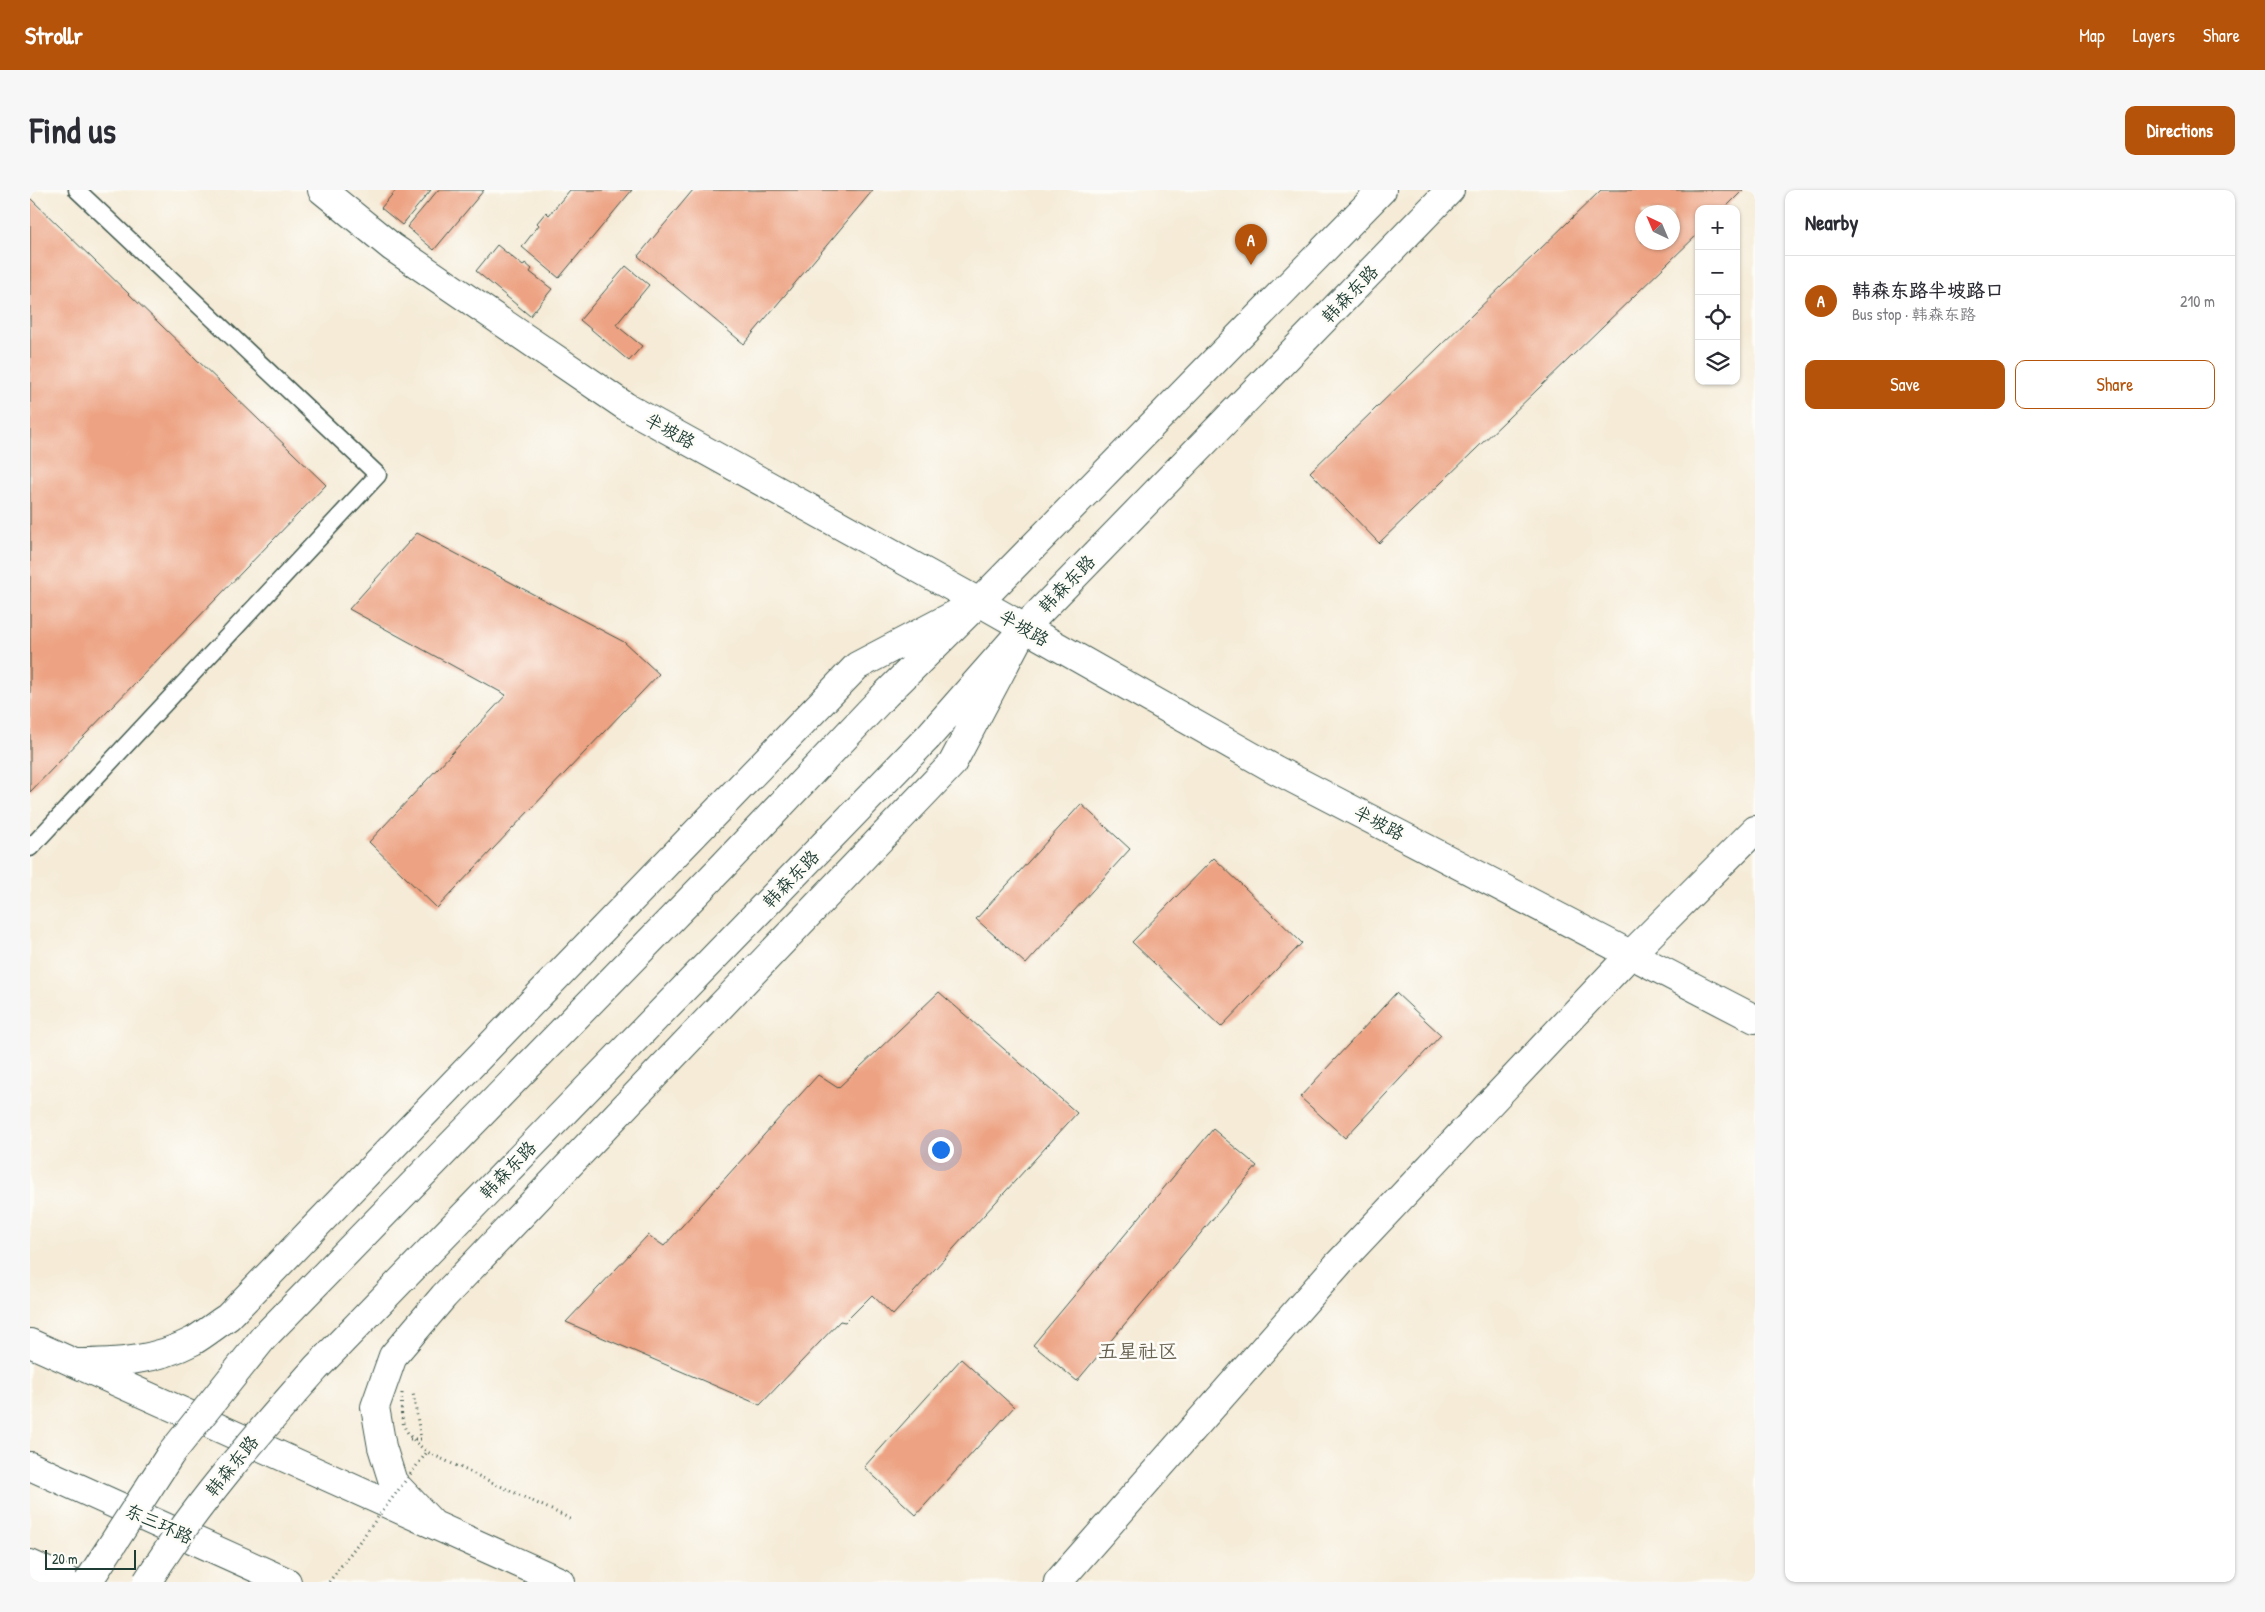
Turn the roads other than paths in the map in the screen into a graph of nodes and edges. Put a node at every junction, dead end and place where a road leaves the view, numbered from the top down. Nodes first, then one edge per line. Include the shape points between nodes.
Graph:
1 (77, 190) edge
2 (322, 190) edge
3 (1382, 190) edge
4 (1450, 190) edge
5 (979, 602) junction
6 (1024, 628) junction
7 (1755, 830) edge
8 (30, 848) edge
9 (1631, 954) junction
10 (1755, 1018) edge
11 (30, 1343) edge
12 (74, 1363) junction
13 (30, 1466) edge
14 (432, 1523) junction
15 (30, 1564) edge
16 (70, 1582) edge
17 (88, 1582) edge
18 (147, 1582) edge
19 (287, 1582) edge
20 (561, 1582) edge
21 (1058, 1582) edge

1 - 8 lane via 378,475
2 - 5 main road, 半坡路 via 392,247 625,406
3 - 5 main road
4 - 6 main road, 韩森东路
5 - 6 main road, 半坡路
5 - 12 main road via 857,666 228,1317 194,1340 154,1357 115,1363
5 - 17 main road, bridge via 884,696 264,1337 170,1455
6 - 9 main road, 半坡路 via 1276,770
6 - 14 main road via 952,764 444,1296 393,1356 375,1407 382,1447 393,1482
6 - 18 main road, 韩森东路, bridge via 928,737 316,1368 260,1430 209,1494
7 - 9 main road
9 - 10 main road, 半坡路
9 - 21 main road via 1340,1263
11 - 12 main road
12 - 14 main road
13 - 19 main road, 东三环路
14 - 20 main road
15 - 16 main road

